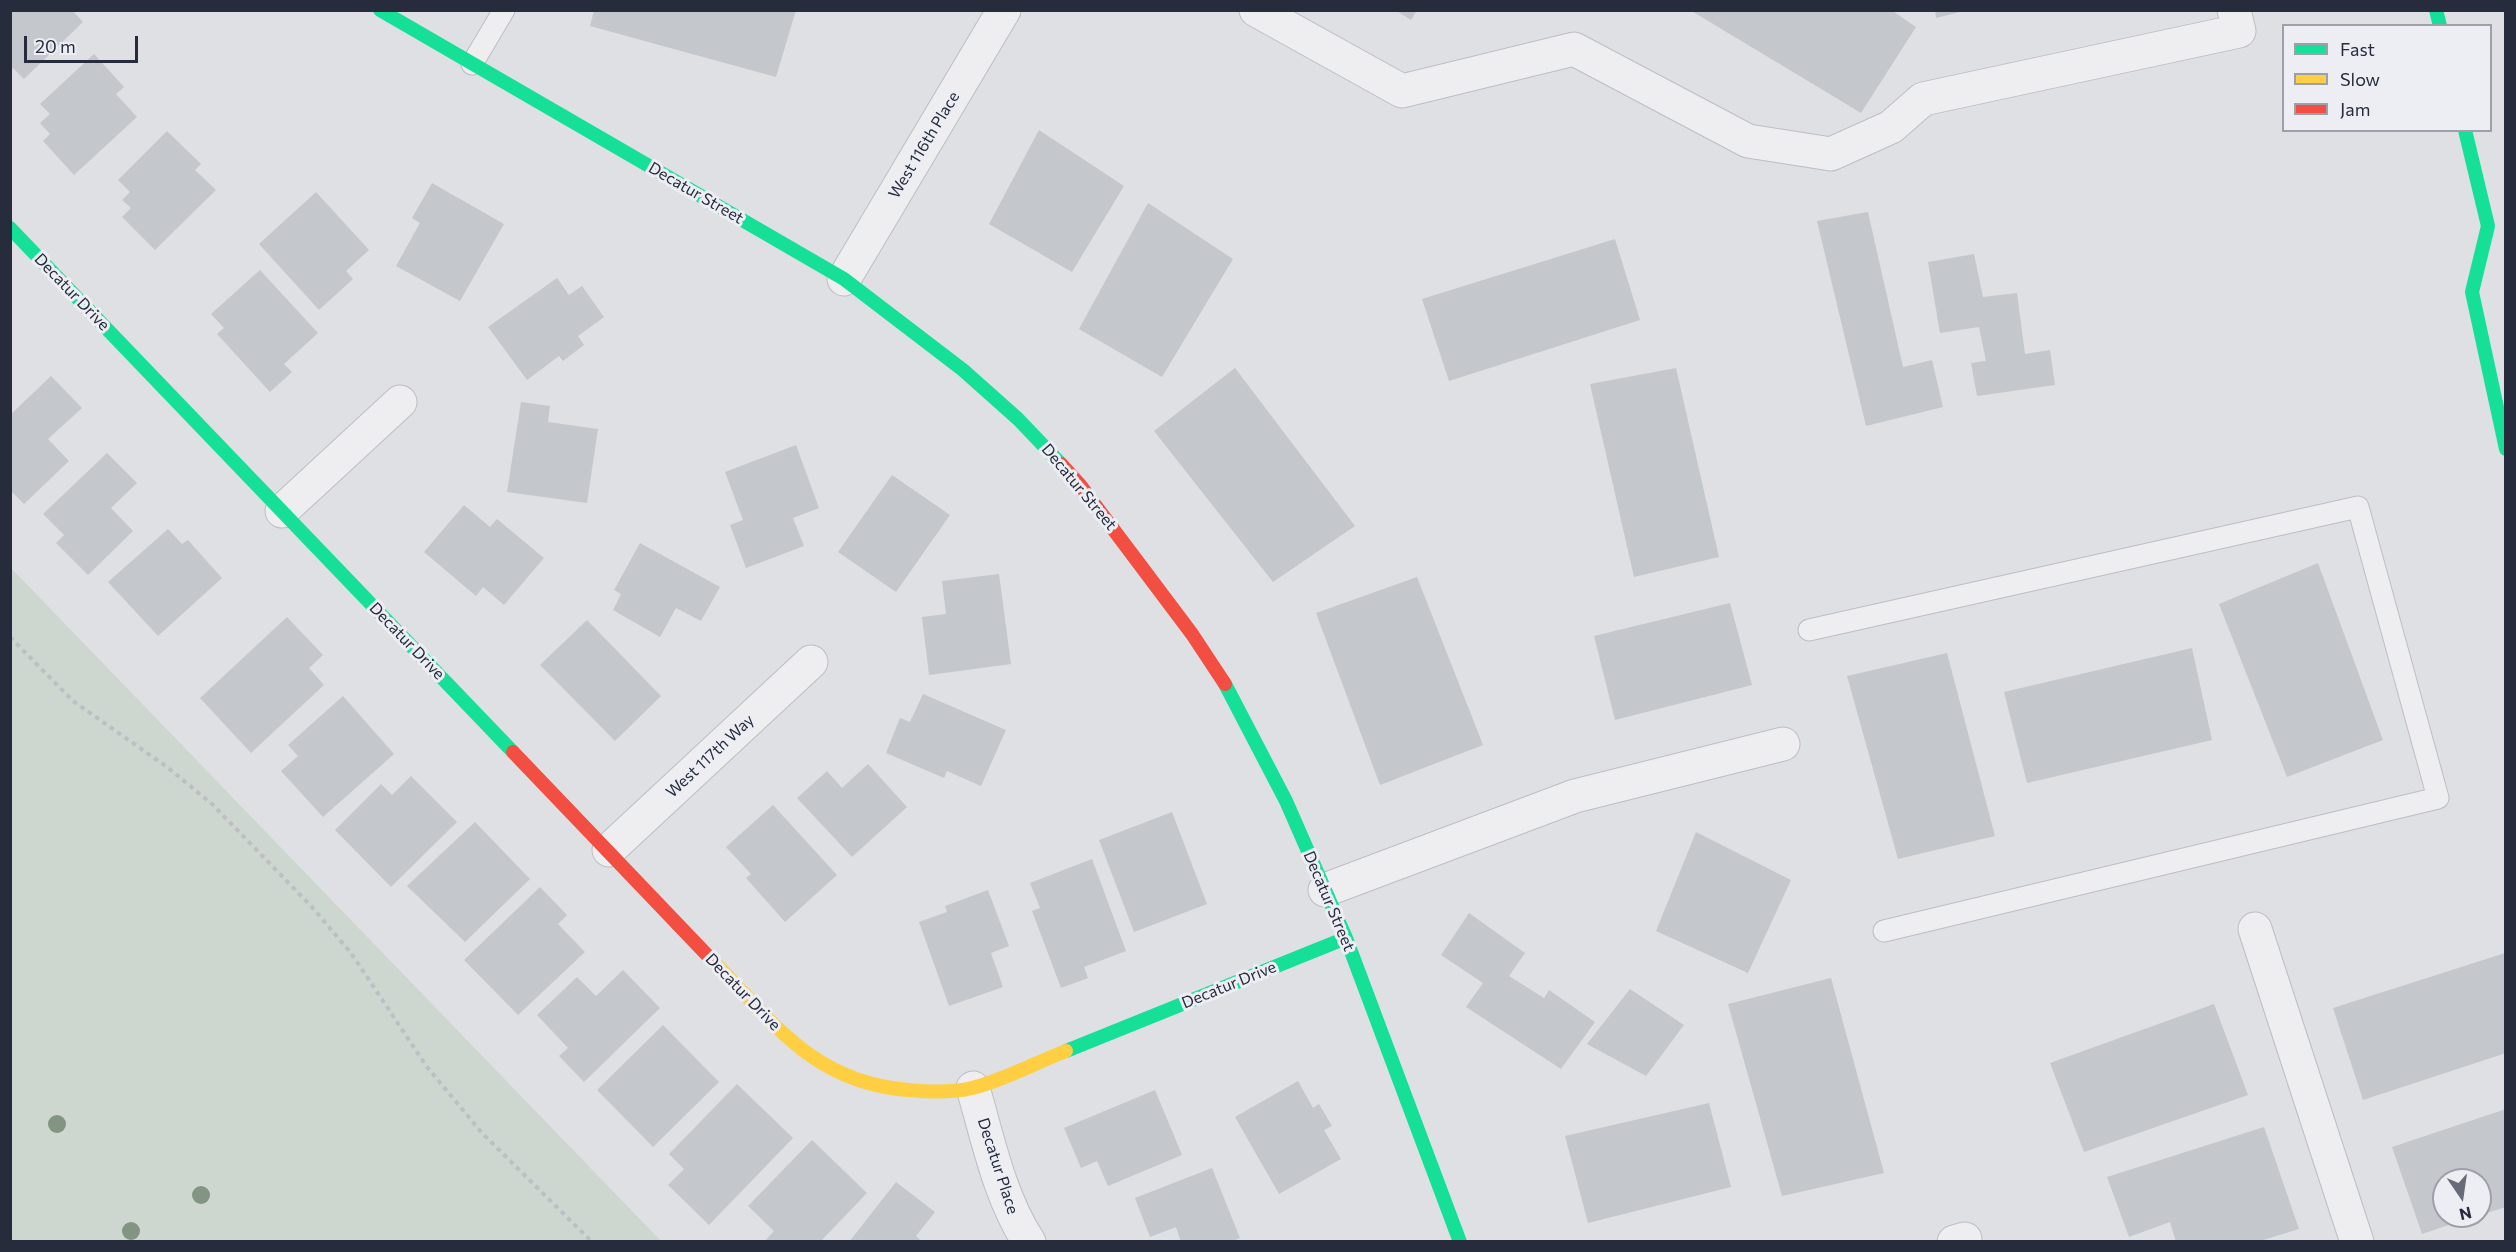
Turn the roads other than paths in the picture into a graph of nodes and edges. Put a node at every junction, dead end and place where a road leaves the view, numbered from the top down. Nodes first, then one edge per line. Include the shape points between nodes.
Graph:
1 (380, 10) edge
2 (504, 10) edge
3 (1004, 10) edge
4 (1256, 10) edge
5 (2234, 10) edge
6 (472, 64) junction
7 (2465, 132) edge
8 (2488, 226) junction
9 (10, 228) edge
10 (2500, 239) dead end
11 (844, 279) junction
12 (400, 402) dead end
13 (2505, 449) edge
14 (282, 511) junction
15 (1809, 630) dead end
16 (811, 662) dead end
17 (1783, 744) dead end
18 (609, 850) junction
19 (1325, 890) junction
20 (2255, 929) dead end
21 (1884, 931) dead end
22 (1346, 938) junction
23 (973, 1088) junction
24 (1029, 1242) edge
25 (1460, 1242) edge
26 (2357, 1242) edge

1 - 6 street, Decatur Street
2 - 6 lane
3 - 11 street, West 116th Place
4 - 5 street via 1402,91 1574,49 1748,141 1832,154 1891,127 1923,99 2239,31
6 - 11 street, Decatur Street
7 - 8 street
8 - 10 street
8 - 13 street via 2472,292
9 - 14 street, Decatur Drive
11 - 19 street, Decatur Street via 971,377 1018,419 1080,485 1153,579 1224,682 1286,801
12 - 14 street
14 - 18 street, Decatur Drive
15 - 21 lane via 2358,507 2438,798
16 - 18 street, West 117th Way
17 - 19 street via 1575,796
18 - 23 street, Decatur Drive via 797,1046 820,1064 847,1077 897,1091
19 - 22 street, Decatur Street
20 - 26 street
22 - 23 street, Decatur Drive
22 - 25 street, Decatur Street
23 - 24 street, Decatur Place via 1005,1192 1017,1224

